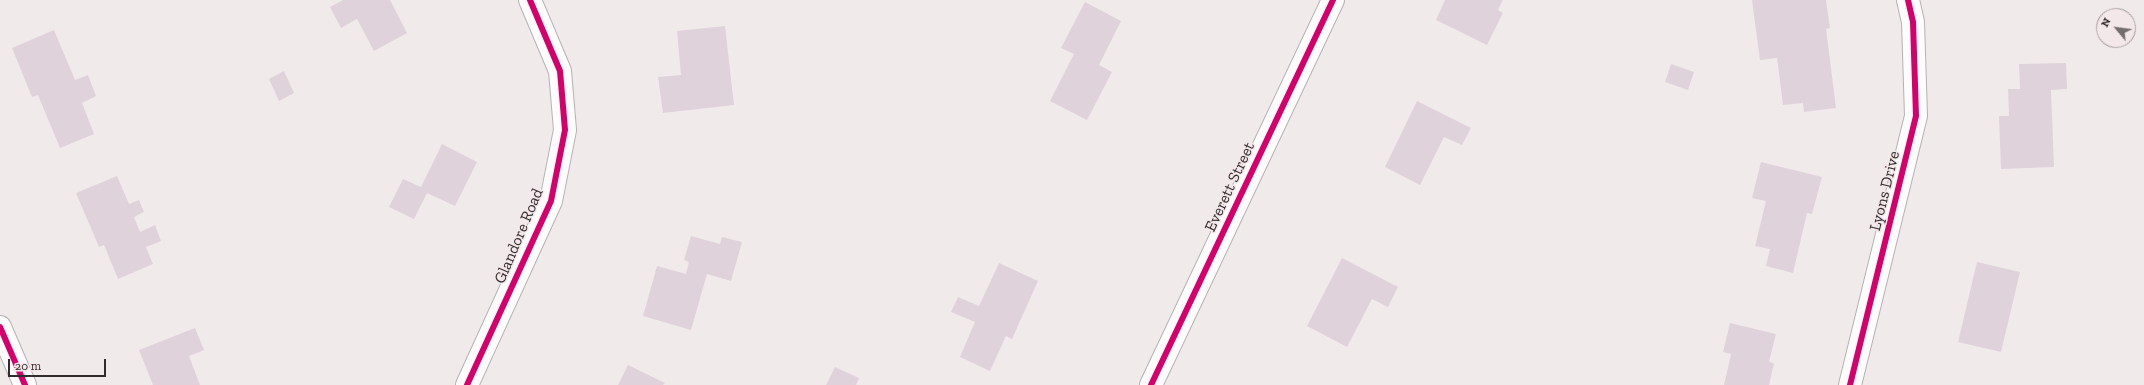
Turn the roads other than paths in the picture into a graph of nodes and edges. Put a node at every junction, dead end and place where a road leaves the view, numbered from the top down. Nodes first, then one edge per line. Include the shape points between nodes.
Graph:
1 (530, 0) edge
2 (1333, 0) edge
3 (1908, 0) edge
4 (0, 327) edge
5 (25, 385) edge
6 (467, 385) edge
7 (1151, 385) edge
8 (1850, 385) edge

1 - 6 street, Glandore Road via 560,71 565,130 551,201
2 - 7 street, Everett Street
3 - 8 street, Lyons Drive via 1913,22 1916,116
4 - 5 street

